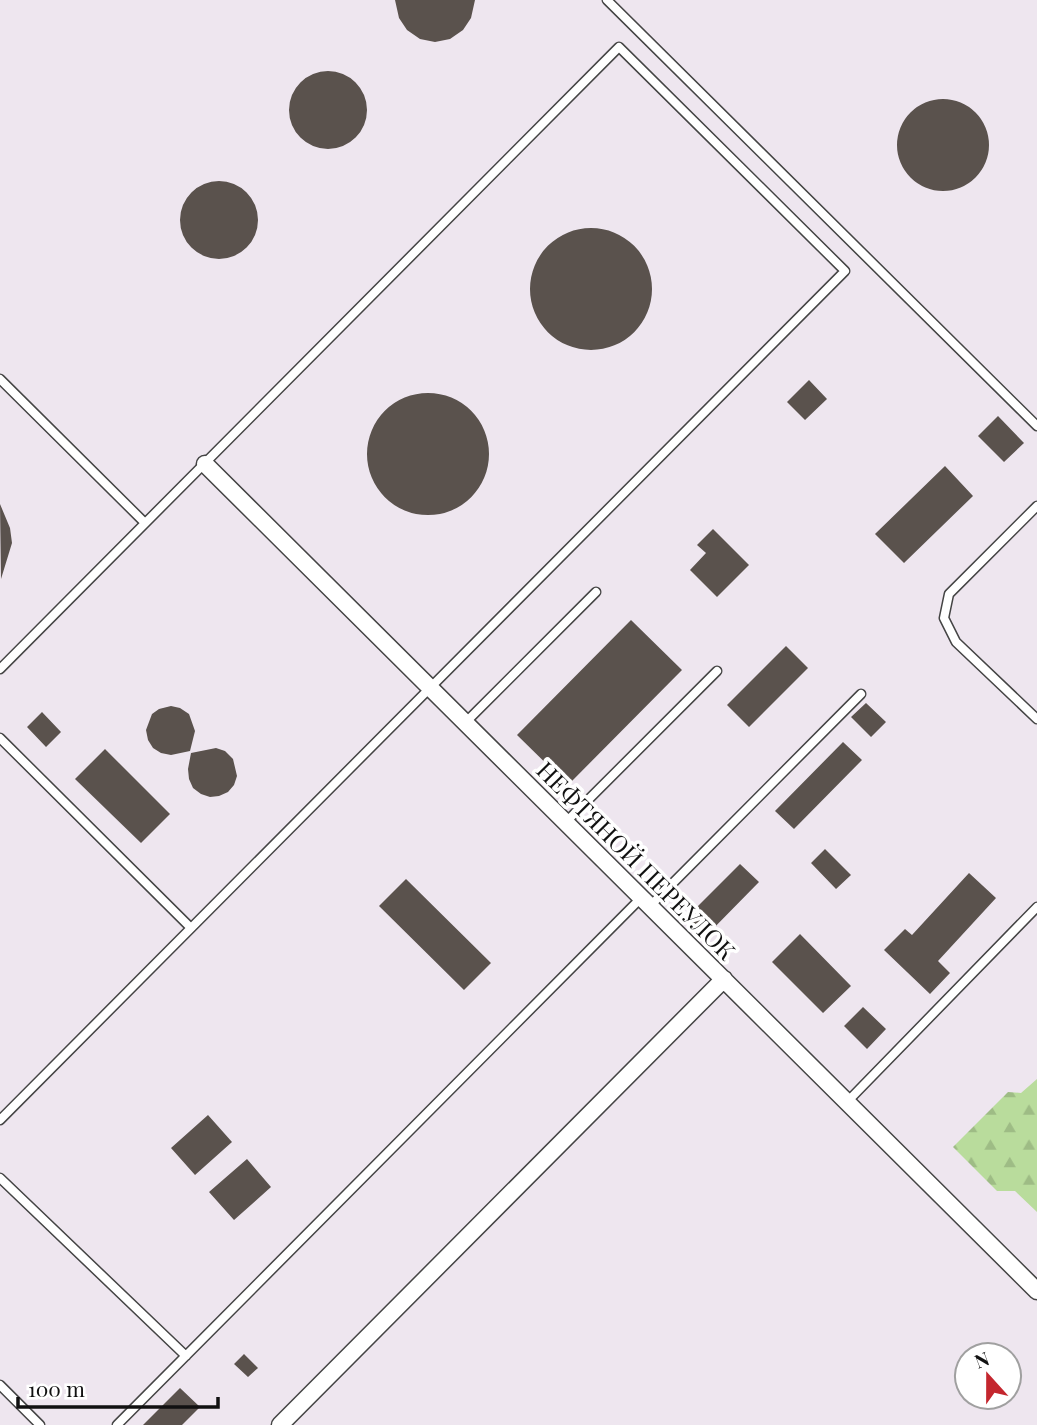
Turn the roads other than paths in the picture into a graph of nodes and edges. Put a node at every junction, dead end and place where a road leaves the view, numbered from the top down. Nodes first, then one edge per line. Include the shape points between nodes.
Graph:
1 (607, 0) edge
2 (0, 379) edge
3 (1037, 426) edge
4 (205, 464) junction
5 (1037, 506) edge
6 (145, 523) junction
7 (596, 592) dead end
8 (0, 669) edge
9 (717, 671) dead end
10 (431, 687) junction
11 (861, 694) dead end
12 (1037, 719) edge
13 (466, 722) junction
14 (0, 738) edge
15 (566, 822) junction
16 (646, 901) junction
17 (1037, 907) edge
18 (191, 928) junction
19 (724, 979) junction
20 (848, 1101) junction
21 (0, 1120) edge
22 (0, 1178) edge
23 (1037, 1291) edge
24 (186, 1356) junction
25 (0, 1385) edge
26 (40, 1425) edge
27 (117, 1425) edge
28 (280, 1425) edge

1 - 3 lane
2 - 6 lane
4 - 6 lane
4 - 10 street, НЕФТЯНОЙ ПЕРЕУЛОК
4 - 10 lane via 619,47 845,271
5 - 12 lane via 949,594 944,618 956,642
6 - 8 lane
7 - 13 lane
9 - 15 lane
10 - 13 street, НЕФТЯНОЙ ПЕРЕУЛОК
10 - 18 lane
11 - 16 lane
13 - 15 street, НЕФТЯНОЙ ПЕРЕУЛОК
14 - 18 lane
15 - 16 street, НЕФТЯНОЙ ПЕРЕУЛОК
16 - 19 street, НЕФТЯНОЙ ПЕРЕУЛОК
16 - 24 lane
17 - 20 lane
18 - 21 lane
19 - 20 street, НЕФТЯНОЙ ПЕРЕУЛОК
19 - 28 street
20 - 23 street, НЕФТЯНОЙ ПЕРЕУЛОК
22 - 24 lane
24 - 27 lane
25 - 26 lane

